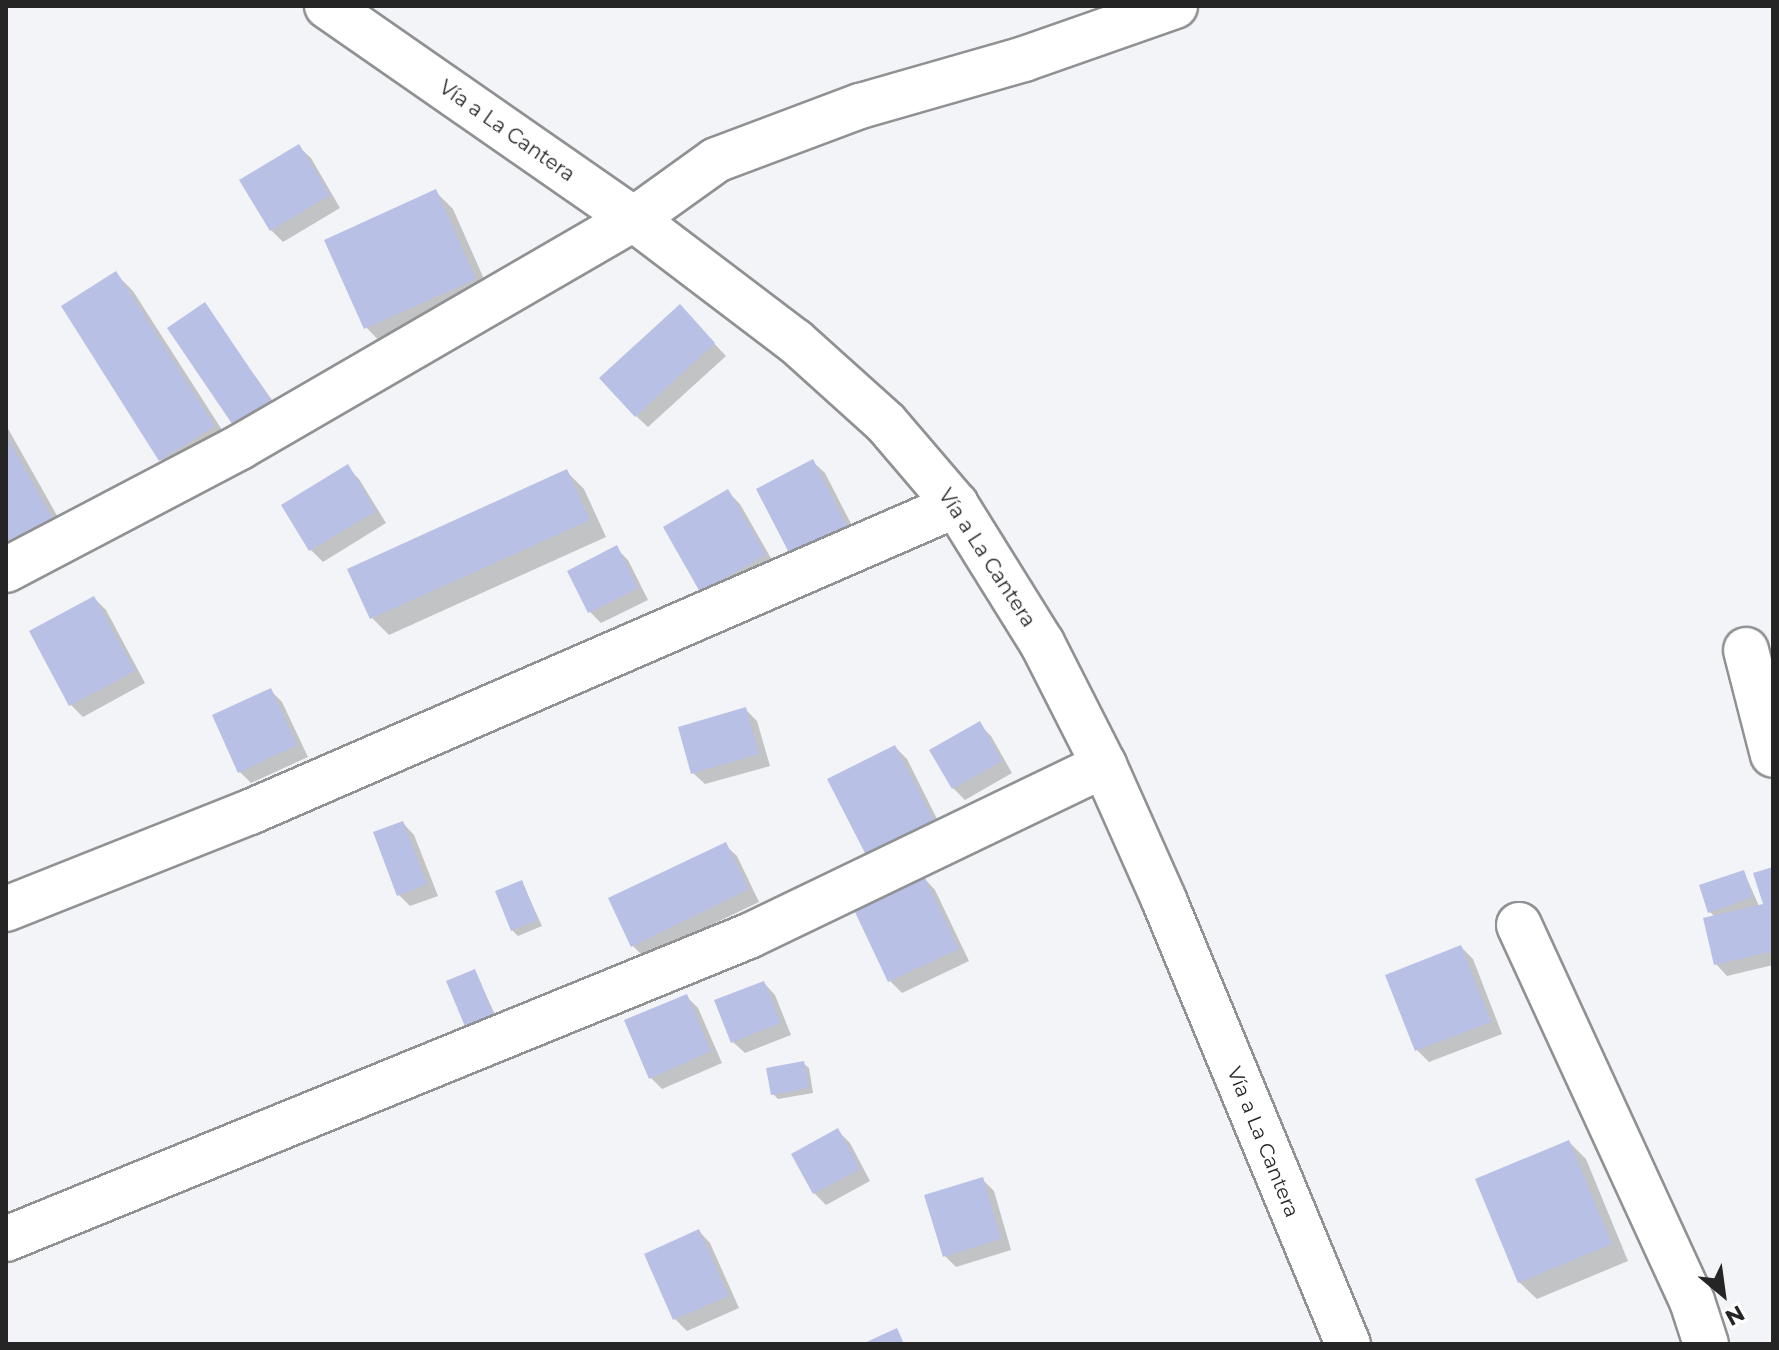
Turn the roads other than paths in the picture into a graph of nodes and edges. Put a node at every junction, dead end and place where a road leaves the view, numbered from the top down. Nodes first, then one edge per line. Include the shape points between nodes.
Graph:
1 (327, 6) edge
2 (1175, 6) edge
3 (634, 219) junction
4 (956, 505) junction
5 (6, 570) edge
6 (1746, 650) dead end
7 (1773, 755) edge
8 (1104, 765) junction
9 (6, 909) edge
10 (1519, 925) dead end
11 (6, 1239) edge
12 (1348, 1344) edge
13 (1706, 1344) edge

1 - 3 street, Vía a La Cantera
2 - 3 street via 1024,59 860,106 716,160
3 - 4 street, Vía a La Cantera via 838,378 919,459
3 - 5 street via 240,447
4 - 8 street, Vía a La Cantera via 1042,643
4 - 9 street via 250,812
6 - 7 street
8 - 11 street via 749,936
8 - 12 street, Vía a La Cantera
10 - 13 street via 1692,1301

